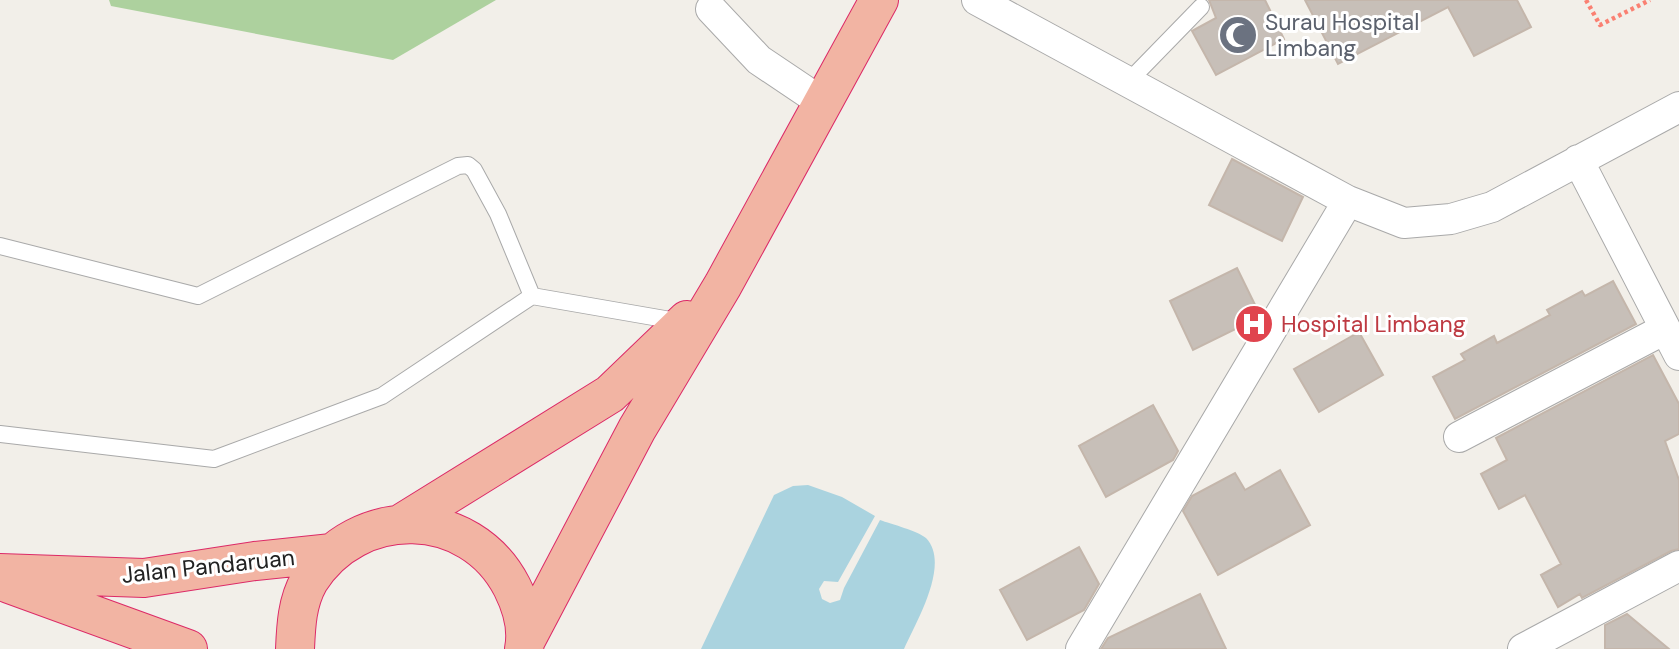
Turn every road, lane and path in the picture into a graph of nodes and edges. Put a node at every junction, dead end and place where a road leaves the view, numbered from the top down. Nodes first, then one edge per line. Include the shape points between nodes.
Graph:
1 (879, 0) edge
2 (977, 0) edge
3 (1586, 0) edge
4 (1650, 0) edge
5 (1201, 6) dead end
6 (711, 9) dead end
7 (1128, 82) junction
8 (823, 103) junction
9 (1679, 107) edge
10 (1578, 160) junction
11 (1348, 201) junction
12 (0, 246) edge
13 (723, 285) junction
14 (532, 296) junction
15 (684, 323) junction
16 (1672, 342) edge
17 (0, 434) edge
18 (1459, 438) dead end
19 (402, 523) junction
20 (332, 553) junction
21 (1679, 566) edge
22 (0, 573) edge
23 (0, 581) edge
24 (525, 645) edge
25 (188, 649) edge
26 (295, 649) edge
27 (1081, 649) edge
28 (1522, 649) edge

1 - 8 highway
2 - 7 street
3 - 4 path via 1600,24
5 - 7 lane
6 - 8 street via 759,60
7 - 11 street
8 - 13 highway
9 - 10 street
10 - 11 street via 1492,207 1451,219 1404,223
10 - 16 street
11 - 27 street
12 - 14 lane via 198,296 458,166 468,166 498,214
13 - 15 highway
13 - 24 highway via 637,429
14 - 15 lane
14 - 17 lane via 382,396 214,459
15 - 19 highway via 610,394
16 - 18 street
19 - 20 highway via 365,532
19 - 24 highway via 440,527 474,542 503,568 520,603
20 - 22 highway, Jalan Pandaruan via 144,578
20 - 26 highway via 309,582 296,618
21 - 28 street
23 - 25 highway

